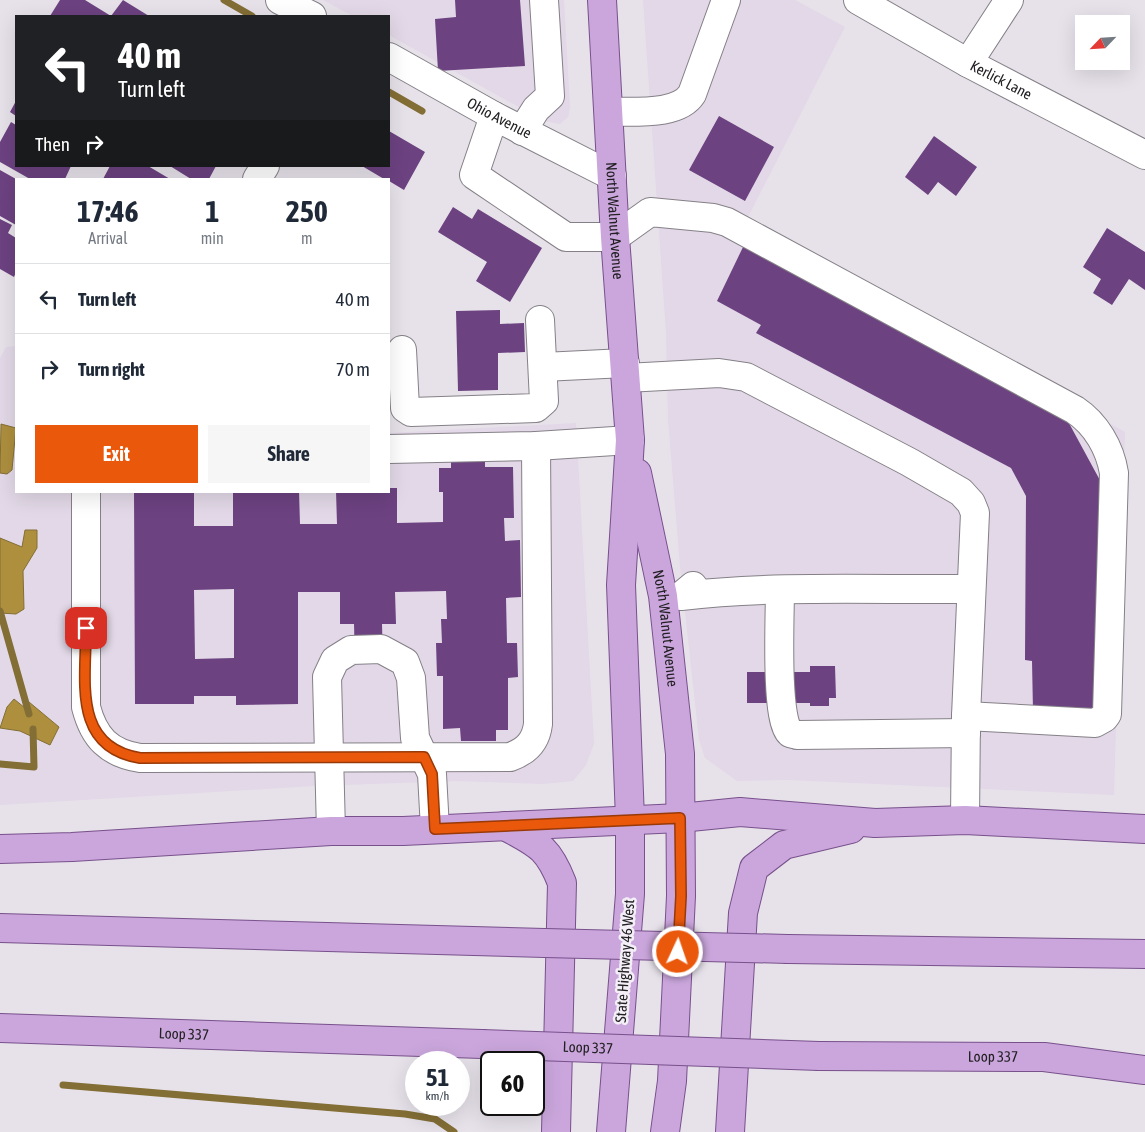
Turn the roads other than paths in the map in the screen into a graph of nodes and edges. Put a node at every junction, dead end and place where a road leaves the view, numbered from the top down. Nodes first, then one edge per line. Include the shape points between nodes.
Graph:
1 (280, 0) edge
2 (544, 0) edge
3 (602, 0) edge
4 (726, 0) edge
5 (858, 0) edge
6 (1009, 0) edge
7 (310, 15) edge
8 (390, 58) edge
9 (968, 62) junction
10 (609, 112) junction
11 (494, 116) junction
12 (522, 131) junction
13 (1145, 156) edge
14 (264, 167) edge
15 (612, 176) junction
16 (258, 178) edge
17 (615, 237) junction
18 (540, 320) dead end
19 (402, 350) dead end
20 (544, 367) junction
21 (625, 371) junction
22 (630, 440) junction
23 (536, 446) junction
24 (390, 450) edge
25 (86, 493) edge
26 (693, 586) dead end
27 (970, 589) junction
28 (780, 590) junction
29 (966, 724) junction
30 (330, 757) junction
31 (424, 757) junction
32 (680, 818) junction
33 (630, 819) junction
34 (965, 820) junction
35 (874, 823) junction
36 (504, 826) junction
37 (435, 829) junction
38 (1145, 829) edge
39 (331, 831) junction
40 (0, 849) edge
41 (0, 928) edge
42 (1145, 954) edge
43 (0, 1028) edge
44 (1145, 1070) edge
45 (556, 1132) edge
46 (611, 1132) edge
47 (665, 1132) edge
48 (730, 1132) edge

1 - 7 street
2 - 12 street via 550,96 536,109
3 - 10 main road, North Walnut Avenue
4 - 10 street via 692,94 684,104 674,108
5 - 9 street, Kerlick Lane
6 - 9 street
8 - 11 street, Ohio Avenue
9 - 13 street, Kerlick Lane
10 - 15 main road, North Walnut Avenue
11 - 12 street, Ohio Avenue
11 - 17 street via 474,176 566,237
12 - 15 street, Ohio Avenue
14 - 16 street
15 - 17 main road, North Walnut Avenue
17 - 21 main road, North Walnut Avenue
17 - 29 street via 650,212 721,219 1075,410 1094,426 1110,457 1114,473 1107,714 1095,723
18 - 20 street
19 - 20 street via 406,408 411,412 536,408 544,401
20 - 21 street
21 - 22 main road, North Walnut Avenue
21 - 27 street via 719,373 746,377 961,492 975,513
22 - 23 street
22 - 32 main road, North Walnut Avenue via 663,596 680,754
22 - 33 main road, North Walnut Avenue via 621,585
23 - 24 street
23 - 31 street via 537,732 529,746 510,756
25 - 30 street via 86,707 90,721 105,744 114,751 140,758
26 - 28 street via 681,596
27 - 28 street
27 - 29 street
28 - 29 street via 781,703 790,732 797,735
29 - 34 street
30 - 31 street
30 - 31 street via 329,668 342,654 372,648 399,658 410,669 415,738
30 - 39 street
31 - 37 street via 432,774
32 - 33 main road
32 - 35 main road via 740,812
32 - 47 main road via 681,896 672,1081
33 - 36 main road
33 - 46 main road, State Highway 46 West via 630,894
34 - 35 main road
34 - 38 main road
35 - 48 main road via 784,845 754,868 743,913
36 - 37 main road
36 - 45 main road via 534,842 553,859 562,883
37 - 39 main road
39 - 40 main road
41 - 42 main road, bridge via 788,949
43 - 44 main road, Loop 337, bridge via 819,1056 1044,1057

